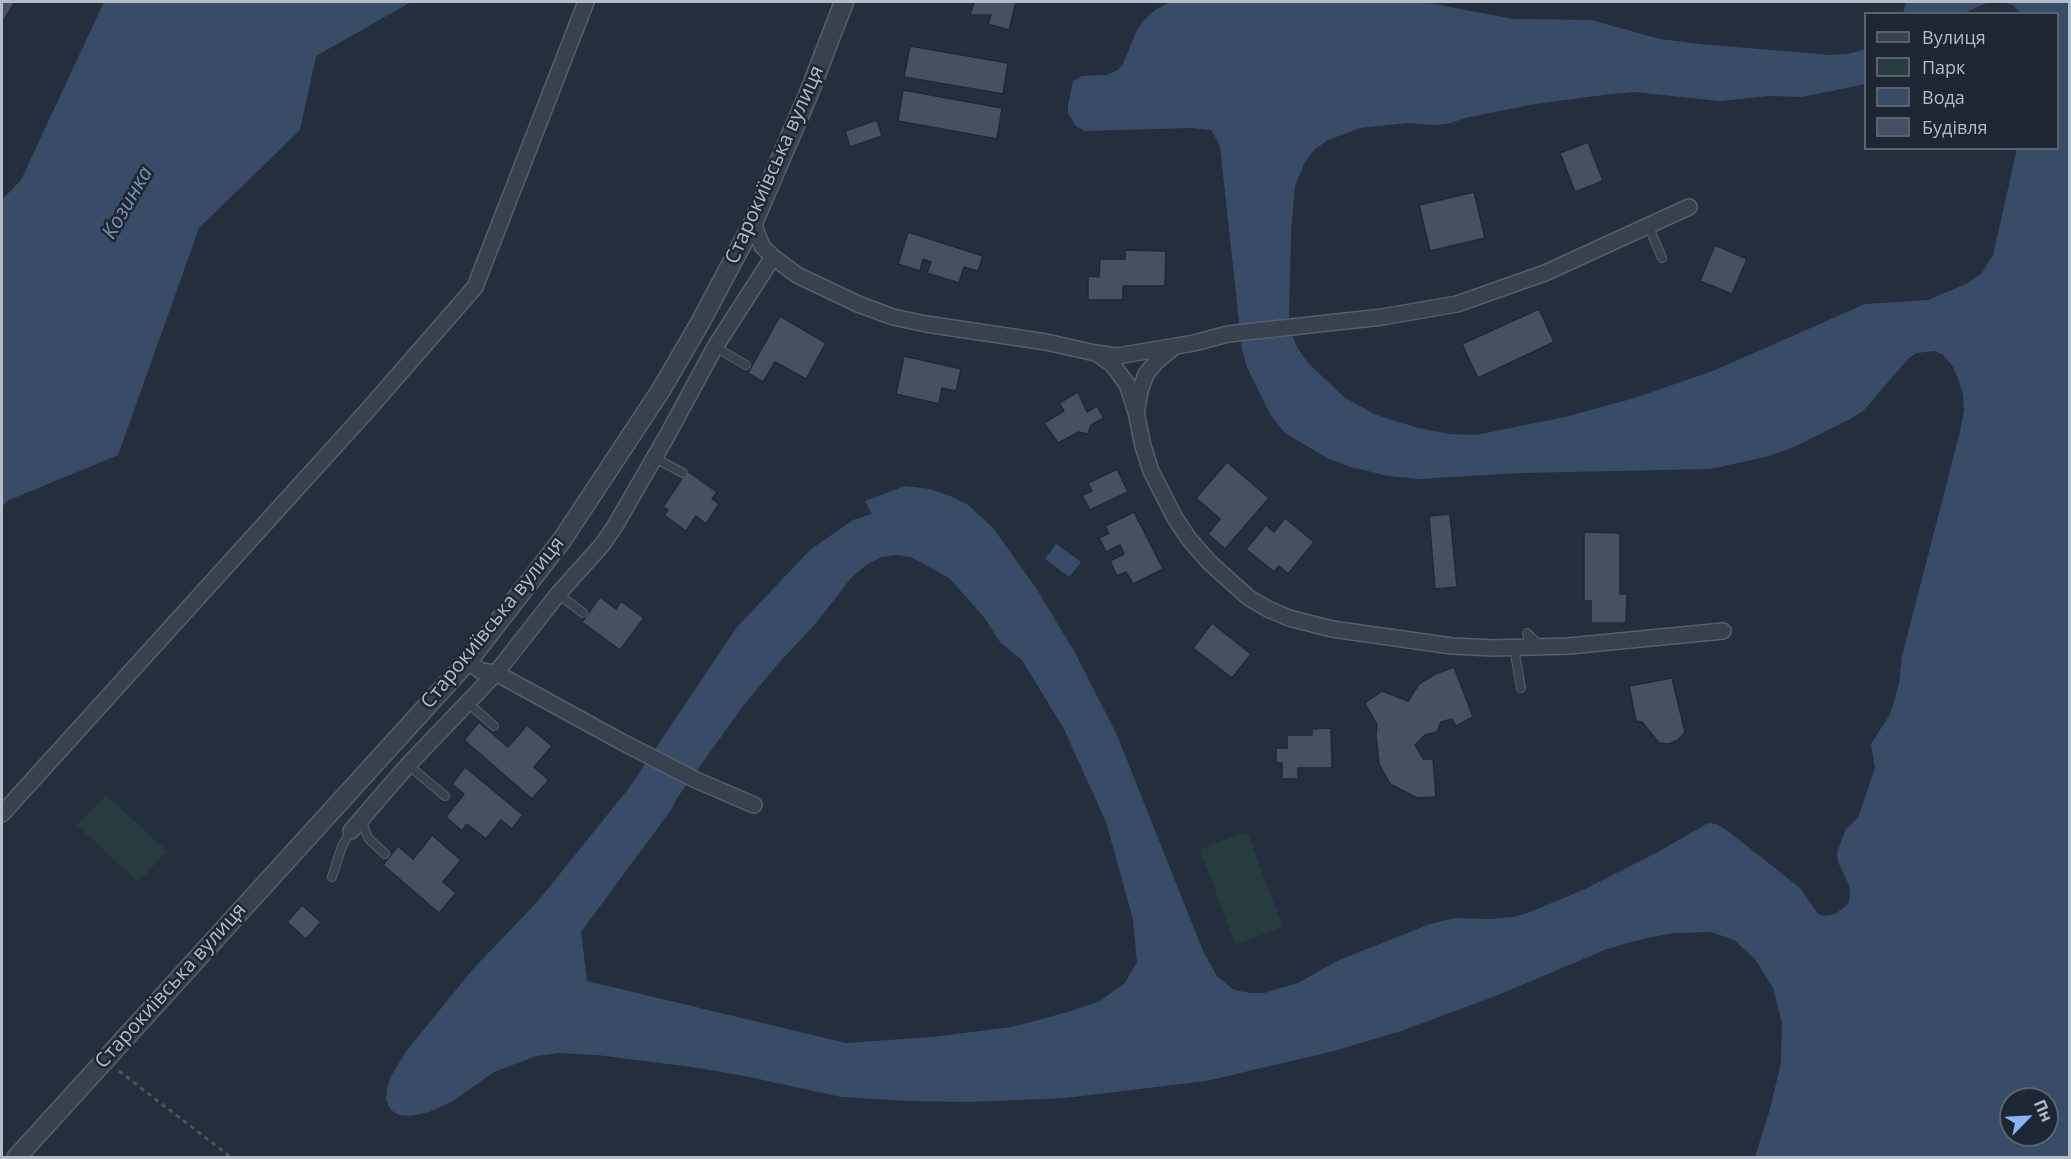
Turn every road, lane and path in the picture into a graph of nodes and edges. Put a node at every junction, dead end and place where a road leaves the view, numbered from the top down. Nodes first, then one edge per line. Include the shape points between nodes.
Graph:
1 (586, 2) edge
2 (844, 2) edge
3 (1689, 207) dead end
4 (753, 224) junction
5 (1649, 227) junction
6 (773, 257) junction
7 (1662, 258) dead end
8 (1067, 345) junction
9 (715, 346) junction
10 (1174, 347) junction
11 (746, 365) dead end
12 (1137, 412) junction
13 (653, 458) junction
14 (683, 473) dead end
15 (558, 594) junction
16 (583, 613) dead end
17 (1723, 631) dead end
18 (1514, 648) junction
19 (468, 661) junction
20 (495, 673) junction
21 (1521, 688) dead end
22 (467, 702) junction
23 (494, 726) dead end
24 (408, 765) junction
25 (445, 796) dead end
26 (754, 805) dead end
27 (2, 814) edge
28 (356, 825) junction
29 (385, 854) dead end
30 (332, 877) dead end
31 (103, 1059) junction
32 (15, 1158) edge
33 (232, 1158) edge

1 - 27 street via 475,287
2 - 4 street, Старокиївська вулиця
3 - 5 street
4 - 6 street via 762,246
4 - 19 street, Старокиївська вулиця via 700,323 635,430 562,540
5 - 7 lane
5 - 10 street via 1545,273 1457,304 1228,334
6 - 8 street via 797,275 892,317
6 - 9 street
8 - 10 street via 1117,356
8 - 12 street via 1094,353 1112,364 1127,384
9 - 11 lane
9 - 13 street
10 - 12 street via 1146,374
12 - 18 street via 1151,471 1175,518 1209,562 1249,598 1289,618 1332,629 1452,646
13 - 14 lane
13 - 15 street via 608,537
15 - 16 lane
15 - 20 street
17 - 18 street via 1616,643
18 - 21 lane
19 - 20 street via 480,670
19 - 31 street, Старокиївська вулиця
20 - 22 street
20 - 26 street via 622,742
22 - 23 lane
22 - 24 street
24 - 25 lane
24 - 28 street
28 - 29 lane
28 - 30 lane via 342,846
31 - 32 street, Старокиївська вулиця
31 - 33 path

